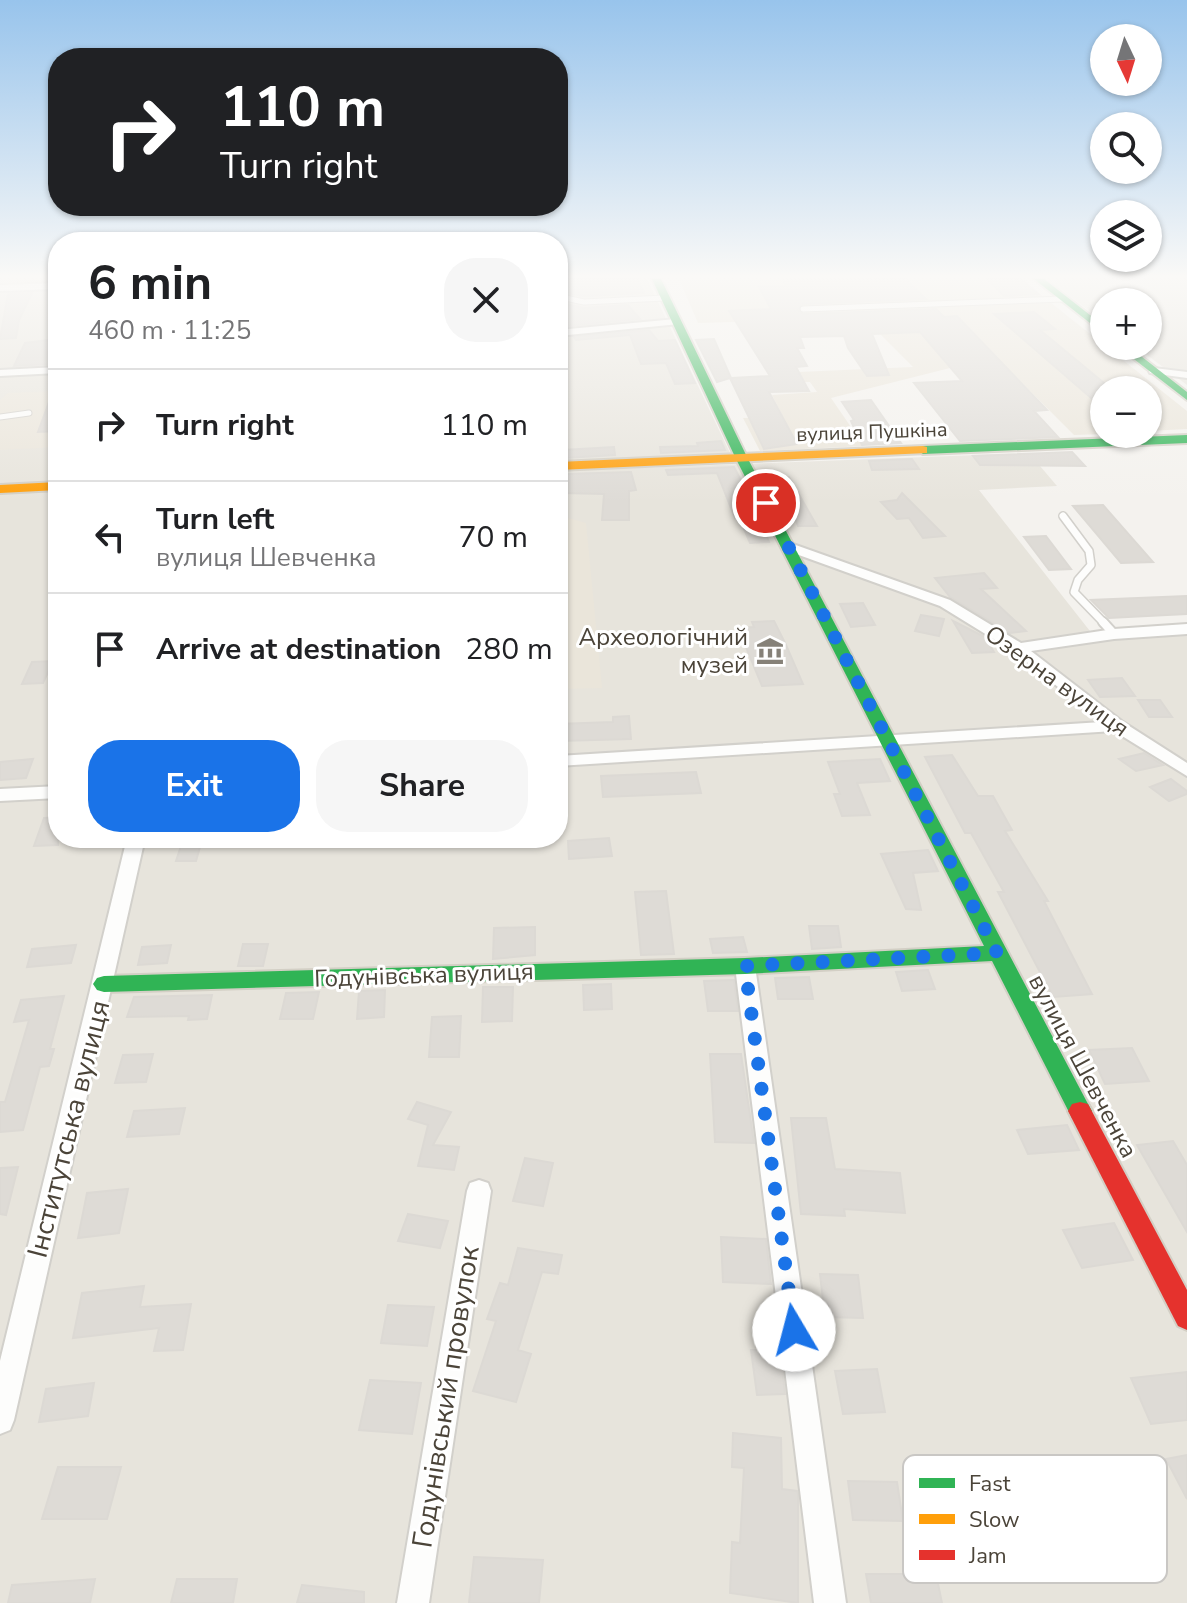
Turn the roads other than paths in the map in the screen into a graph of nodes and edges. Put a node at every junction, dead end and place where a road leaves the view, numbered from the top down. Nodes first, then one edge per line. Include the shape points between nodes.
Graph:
1 (691, 354) edge
2 (1140, 360) edge
3 (48, 371) edge
4 (1154, 371) junction
5 (0, 373) edge
6 (1187, 375) edge
7 (1187, 397) edge
8 (29, 413) dead end
9 (0, 417) edge
10 (1187, 439) edge
11 (742, 459) junction
12 (568, 466) edge
13 (48, 487) edge
14 (0, 489) edge
15 (1063, 516) dead end
16 (790, 547) junction
17 (1187, 629) edge
18 (1114, 634) junction
19 (1018, 648) junction
20 (1117, 726) junction
21 (888, 741) junction
22 (568, 760) edge
23 (1187, 771) edge
24 (48, 793) edge
25 (0, 795) edge
26 (134, 848) edge
27 (997, 953) junction
28 (745, 966) junction
29 (104, 984) junction
30 (479, 1191) dead end
31 (1187, 1317) edge
32 (0, 1420) edge
33 (413, 1603) edge
34 (830, 1603) edge

1 - 11 street, вулиця Шевченка
2 - 4 street
3 - 5 street
4 - 6 street
4 - 7 street
8 - 9 lane
10 - 11 street, вулиця Пушкіна
11 - 12 street, вулиця Пушкіна
11 - 16 street, вулиця Шевченка
13 - 14 street
15 - 18 lane via 1089,551 1091,565 1074,592
16 - 19 street, Озерна вулиця via 945,603
16 - 21 street, вулиця Шевченка
17 - 18 street
18 - 19 street
19 - 20 street, Озерна вулиця
20 - 21 street
20 - 23 street, Озерна вулиця
21 - 22 street
21 - 27 street, вулиця Шевченка
24 - 25 street
26 - 29 street, Інститутська вулиця
27 - 28 street, Годунівська вулиця
27 - 31 street, вулиця Шевченка
28 - 29 street, Годунівська вулиця
28 - 34 street
29 - 32 street, Інститутська вулиця
30 - 33 street, Годунівський провулок

